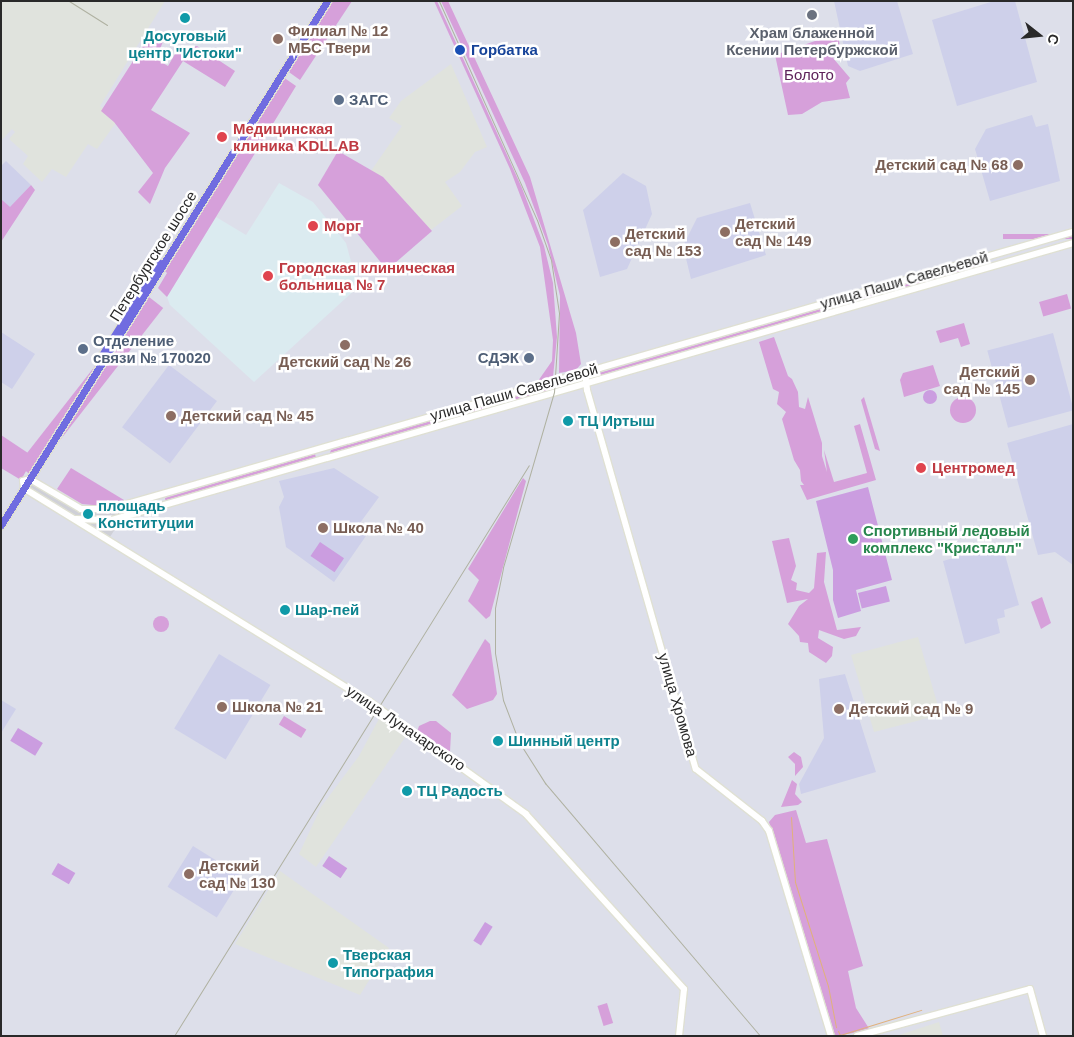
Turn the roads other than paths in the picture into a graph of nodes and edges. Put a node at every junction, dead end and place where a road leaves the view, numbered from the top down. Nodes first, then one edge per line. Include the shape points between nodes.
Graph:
1 (323, 1) edge
2 (327, 1) edge
3 (281, 73) junction
4 (1073, 232) edge
5 (1073, 243) edge
6 (827, 302) junction
7 (830, 312) junction
8 (585, 371) junction
9 (585, 382) junction
10 (321, 448) junction
11 (325, 459) junction
12 (26, 482) junction
13 (1, 516) edge
14 (72, 518) junction
15 (82, 524) joint
16 (1, 525) edge
17 (679, 1036) edge
18 (831, 1036) edge
19 (857, 1036) edge
20 (1043, 1036) edge

1 - 3 main road, Петербургское шоссе
2 - 3 main road, Петербургское шоссе
3 - 12 main road, Петербургское шоссе
4 - 6 main road, улица Паши Савельевой
5 - 7 main road, улица Паши Савельевой
6 - 7 main road
6 - 8 main road, улица Паши Савельевой
7 - 9 main road, улица Паши Савельевой
8 - 9 main road, улица Хромова
8 - 10 main road, улица Паши Савельевой
9 - 11 main road, улица Паши Савельевой
9 - 18 main road, улица Хромова via 696,769 762,821 769,831
10 - 11 main road
10 - 12 main road, улица Паши Савельевой via 97,512 76,507
11 - 14 main road, улица Паши Савельевой via 112,520
12 - 13 main road, Петербургское шоссе
12 - 14 main road, улица Паши Савельевой
12 - 16 main road, Петербургское шоссе
14 - 15 main road, улица Паши Савельевой
15 - 17 main road, улица Луначарского via 370,702 513,803 562,851 684,989
19 - 20 main road via 1030,989

